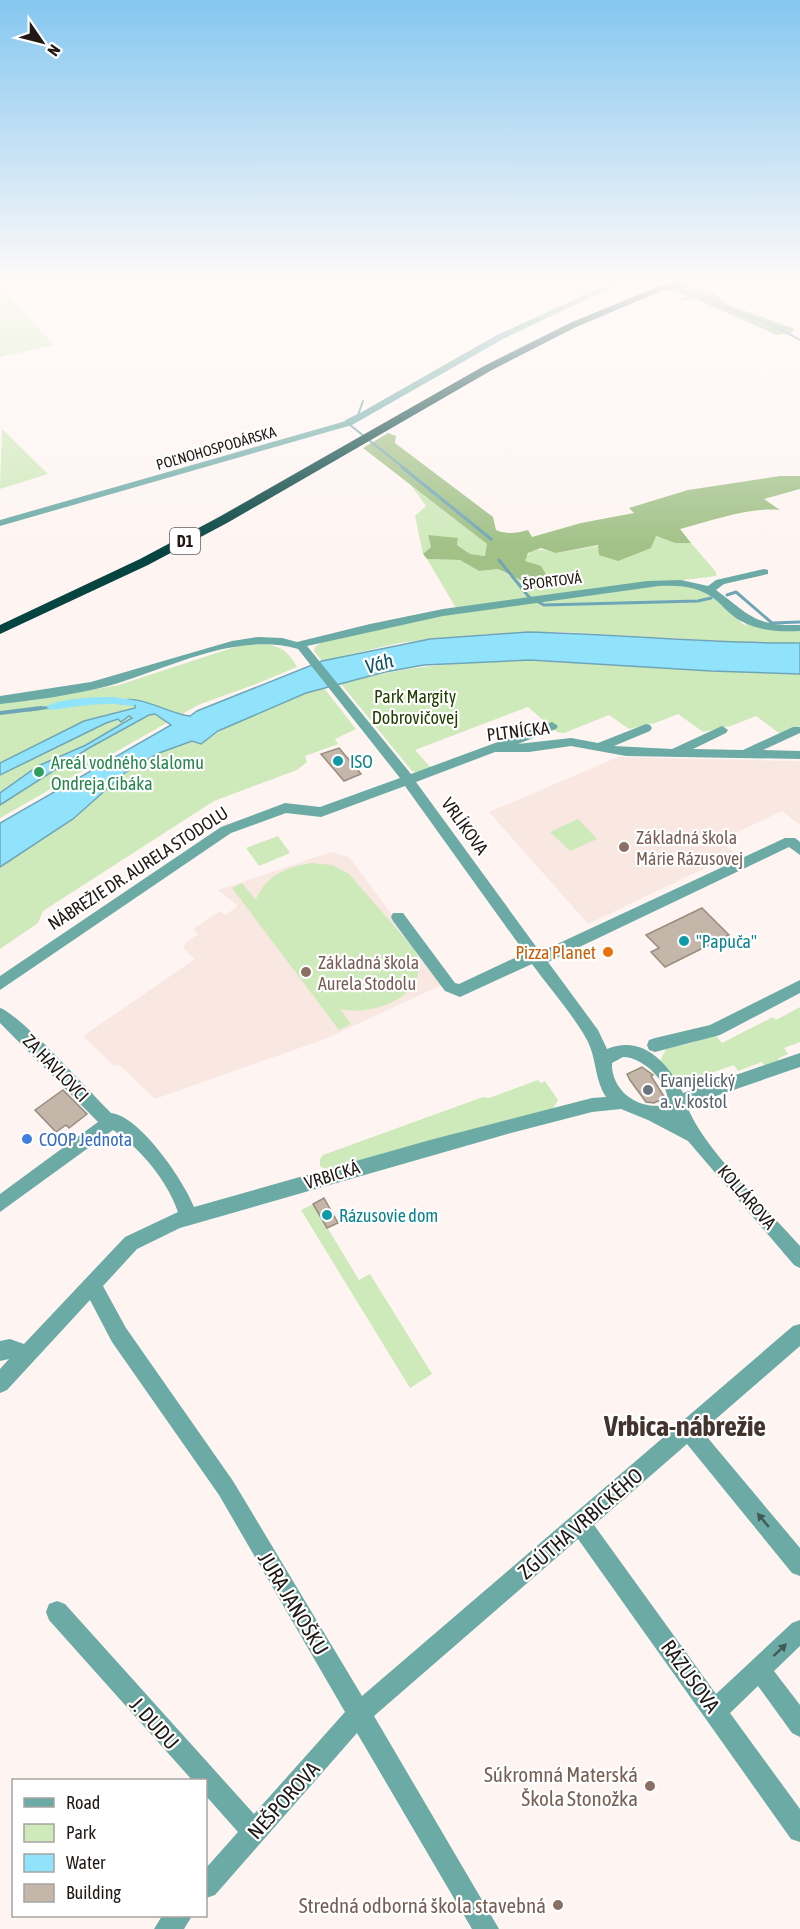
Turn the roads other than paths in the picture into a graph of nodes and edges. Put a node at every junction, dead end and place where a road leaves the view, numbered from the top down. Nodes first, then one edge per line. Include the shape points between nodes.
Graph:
1 (442, 370) edge
2 (478, 370) edge
3 (484, 370) edge
4 (364, 436) junction
5 (0, 523) edge
6 (764, 572) dead end
7 (710, 590) junction
8 (0, 620) edge
9 (800, 628) edge
10 (0, 630) edge
11 (298, 645) junction
12 (0, 699) edge
13 (552, 726) dead end
14 (646, 728) dead end
15 (722, 730) dead end
16 (798, 730) dead end
17 (600, 747) junction
18 (494, 748) junction
19 (673, 754) junction
20 (744, 754) junction
21 (800, 755) edge
22 (409, 781) junction
23 (800, 850) edge
24 (398, 917) dead end
25 (538, 959) junction
26 (0, 984) edge
27 (800, 986) edge
28 (0, 1014) edge
29 (592, 1035) junction
30 (655, 1044) junction
31 (626, 1050) junction
32 (604, 1060) junction
33 (800, 1060) edge
34 (654, 1063) junction
35 (607, 1085) junction
36 (623, 1102) junction
37 (678, 1102) junction
38 (592, 1105) junction
39 (653, 1114) junction
40 (114, 1120) junction
41 (694, 1136) junction
42 (0, 1204) edge
43 (189, 1218) junction
44 (800, 1259) edge
45 (92, 1285) junction
46 (800, 1333) edge
47 (0, 1351) edge
48 (26, 1354) junction
49 (0, 1383) edge
50 (688, 1430) junction
51 (580, 1523) junction
52 (800, 1565) edge
53 (57, 1612) dead end
54 (800, 1631) edge
55 (759, 1669) junction
56 (716, 1710) junction
57 (359, 1714) junction
58 (800, 1725) edge
59 (207, 1779) edge
60 (207, 1780) edge
61 (800, 1830) edge
62 (254, 1832) junction
63 (207, 1885) edge
64 (178, 1917) edge
65 (167, 1929) edge
66 (486, 1929) edge

1 - 5 street, POĽNOHOSPODÁRSKA via 349,423
2 - 4 highway, D1
3 - 4 highway, D1
4 - 8 highway, D1 via 169,539
4 - 10 highway, D1 via 176,545
6 - 7 street via 720,582
7 - 9 street, ŠPORTOVÁ via 753,623
7 - 11 street, ŠPORTOVÁ via 667,583 520,600
11 - 12 street via 272,639 249,640 102,684
11 - 22 street, VRLÍKOVA
13 - 18 street
14 - 17 street
15 - 19 street, PLTNÍCKA
16 - 20 street, PLTNÍCKA
17 - 18 street, PLTNÍCKA via 571,742
17 - 19 street, PLTNÍCKA
18 - 22 street, PLTNÍCKA
19 - 20 street, PLTNÍCKA
20 - 21 street, PLTNÍCKA
22 - 25 street, VRLÍKOVA
22 - 26 street, NÁBREŽIE DR. AURELA STODOLU via 321,812 285,808 234,826
23 - 25 street via 790,841
24 - 25 street via 456,990 528,958
25 - 29 street, VRLÍKOVA
27 - 30 street via 714,1030
28 - 40 street, ZA HAVLOVCI via 106,1119
29 - 31 street, VRLÍKOVA
29 - 32 street, VRLÍKOVA
30 - 31 street
30 - 34 street
31 - 32 street via 611,1053
31 - 34 street via 644,1055
32 - 35 street
33 - 37 street
34 - 37 street via 673,1086
35 - 36 street
35 - 38 street
36 - 38 street, VRBICKÁ
36 - 39 street
37 - 39 street via 674,1109
37 - 41 street, KOLLÁROVA
38 - 43 street, VRBICKÁ via 392,1157
39 - 41 street, KOLLÁROVA
40 - 42 street
40 - 43 street, ZA HAVLOVCI via 137,1139 175,1185
41 - 44 street, KOLLÁROVA
43 - 45 street, VRBICKÁ via 131,1242
45 - 48 street, VRBICKÁ
45 - 57 street, JURA JANOŠKU via 119,1335 226,1488
46 - 50 street, ZGÚTHA VRBICKÉHO
47 - 48 street via 10,1349
48 - 49 street, VRBICKÁ
50 - 51 street, ZGÚTHA VRBICKÉHO
52 -> 50 street
51 - 56 street, RÁZUSOVA
51 - 57 street, ZGÚTHA VRBICKÉHO
53 - 59 street, J. DUDU
55 -> 54 street
55 - 56 street
55 - 58 street
56 - 61 street, RÁZUSOVA
57 - 62 street, NEŠPOROVA
57 - 66 street, JURA JANOŠKU
60 - 62 street, J. DUDU
62 - 63 street, NEŠPOROVA
64 - 65 street

